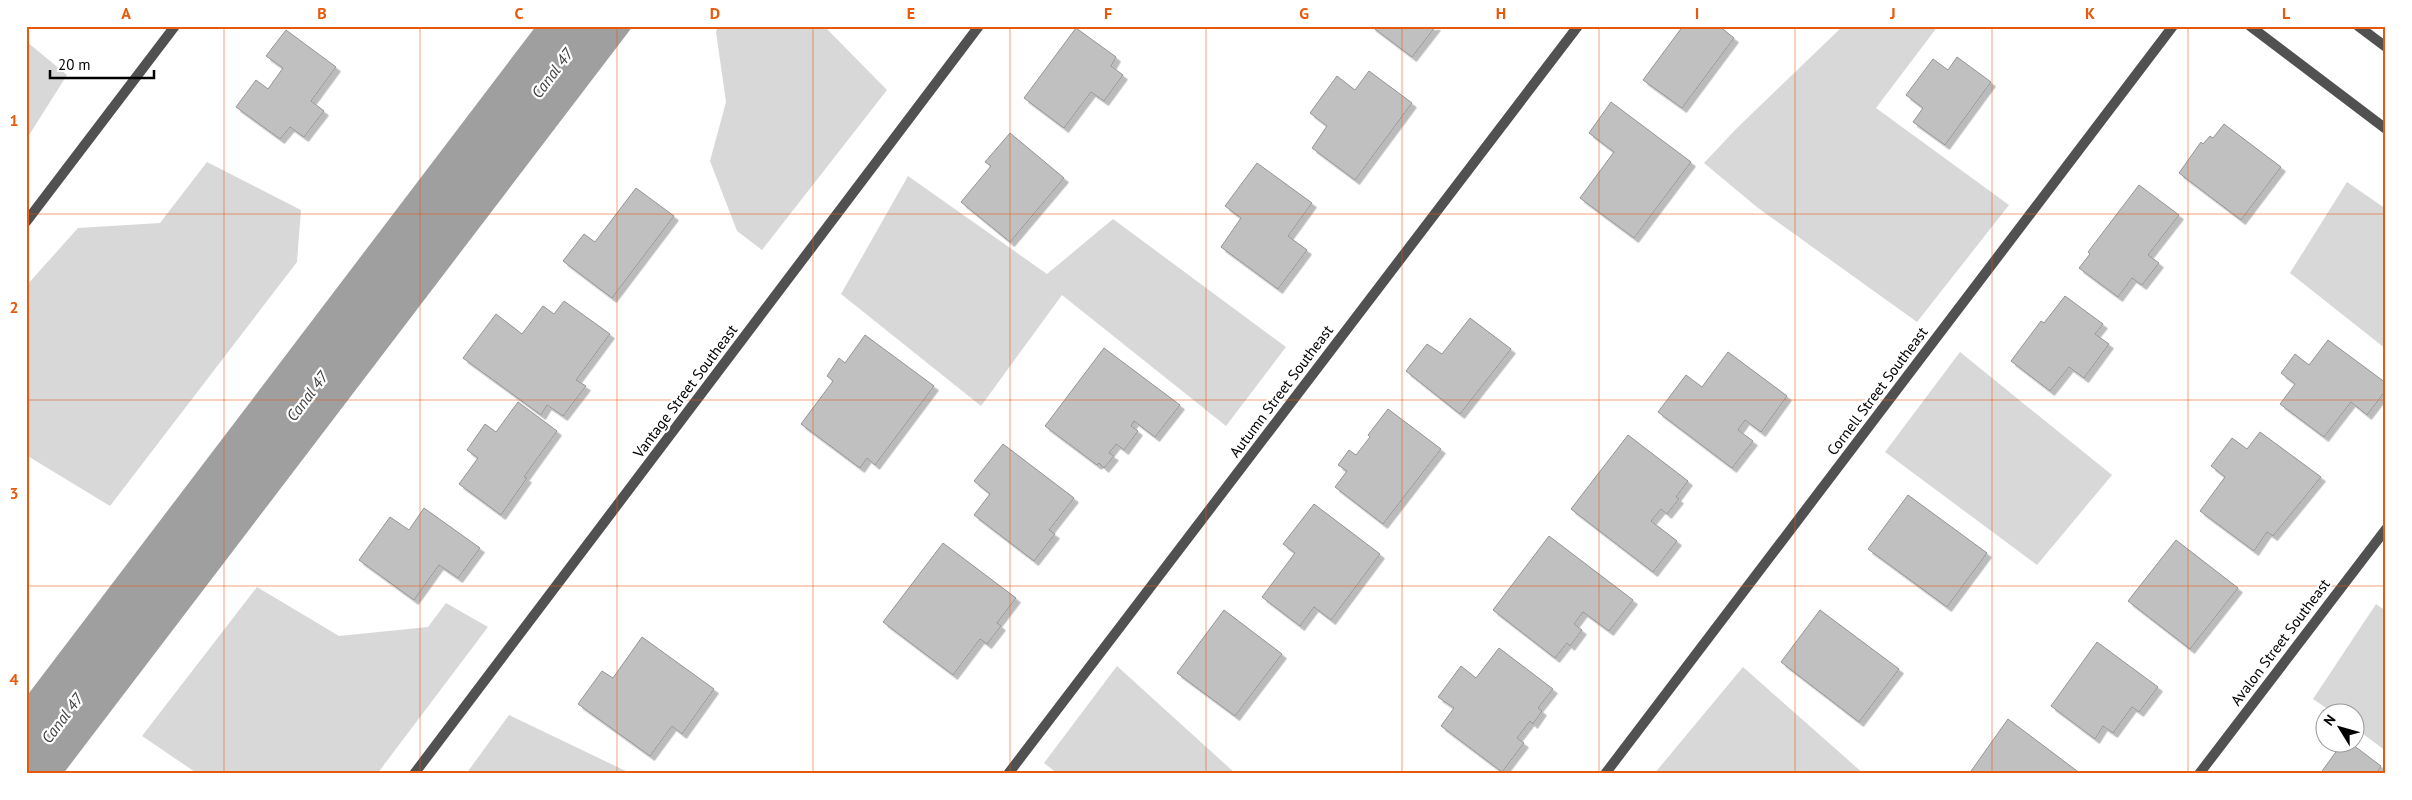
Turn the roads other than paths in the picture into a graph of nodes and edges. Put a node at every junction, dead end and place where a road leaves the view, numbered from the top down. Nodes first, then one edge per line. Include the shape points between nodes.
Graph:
1 (175, 26) edge
2 (979, 26) edge
3 (1578, 26) edge
4 (2173, 26) edge
5 (2250, 26) edge
6 (2358, 26) edge
7 (2386, 47) edge
8 (2386, 130) edge
9 (26, 222) edge
10 (2386, 529) edge
11 (414, 774) edge
12 (1008, 774) edge
13 (1605, 774) edge
14 (2199, 774) edge

1 - 9 street
2 - 11 street, Vantage Street Southeast
3 - 12 street, Autumn Street Southeast
4 - 13 street, Cornell Street Southeast
5 - 8 street
6 - 7 street
10 - 14 street, Avalon Street Southeast

